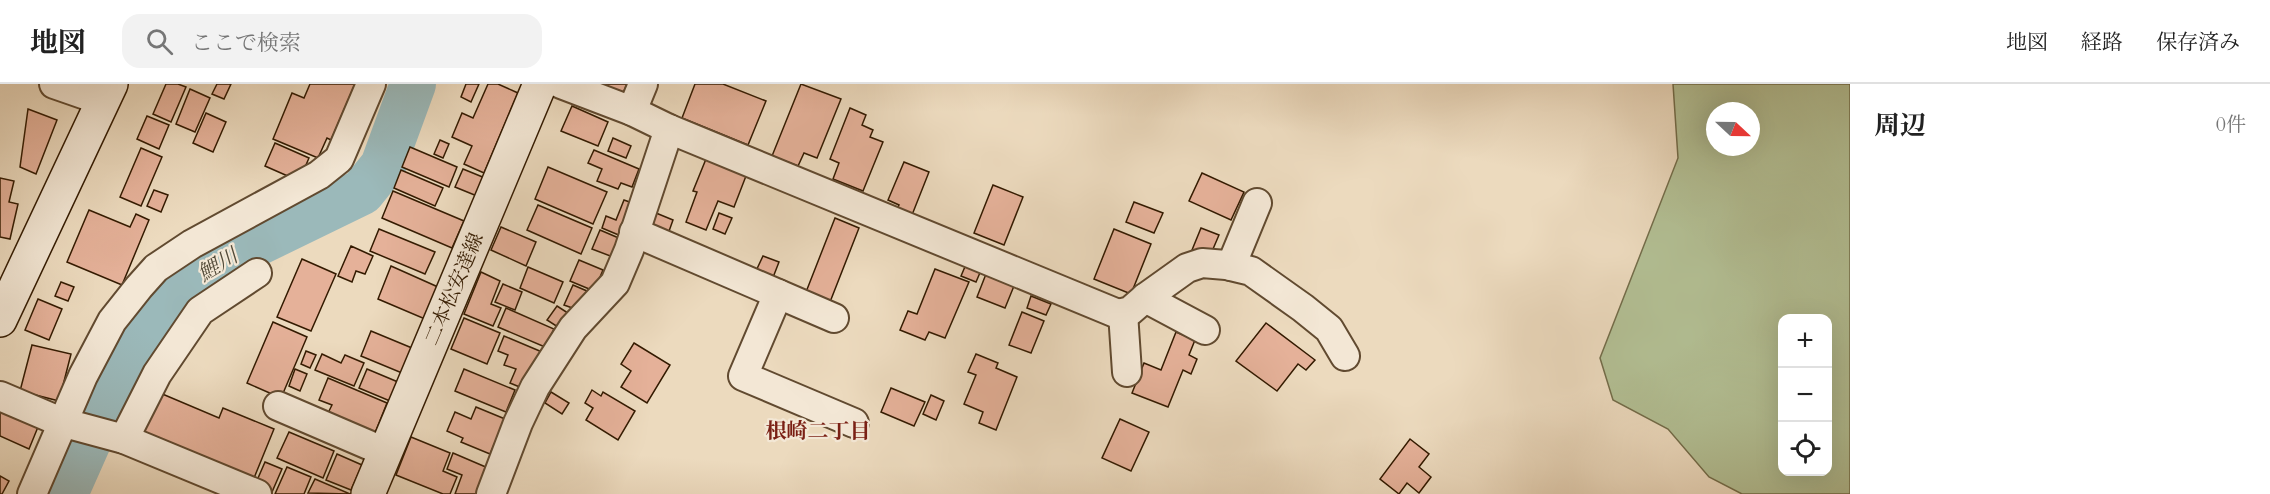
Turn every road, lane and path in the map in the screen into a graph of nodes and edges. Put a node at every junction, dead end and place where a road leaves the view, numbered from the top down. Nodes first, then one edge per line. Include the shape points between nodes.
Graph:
1 (54, 84) edge
2 (371, 84) edge
3 (540, 84) edge
4 (561, 84) edge
5 (644, 84) edge
6 (107, 92) edge
7 (633, 111) junction
8 (669, 129) junction
9 (1257, 203) dead end
10 (634, 232) junction
11 (1232, 266) junction
12 (257, 273) dead end
13 (778, 294) junction
14 (1134, 305) junction
15 (834, 318) dead end
16 (0, 320) edge
17 (1205, 330) dead end
18 (1345, 356) dead end
19 (1127, 372) dead end
20 (0, 396) edge
21 (278, 406) dead end
22 (854, 423) dead end
23 (67, 424) junction
24 (120, 438) junction
25 (385, 452) junction
26 (499, 493) edge
27 (32, 494) edge
28 (257, 494) edge
29 (368, 494) edge

1 - 6 street
2 - 23 street via 339,159 319,175 156,268 112,321 83,375
3 - 25 main road, 二本松安達線
4 - 7 street
5 - 7 street
6 - 16 main road
7 - 8 street
8 - 10 street
8 - 14 street via 1118,314
9 - 11 street
10 - 13 street
10 - 26 street via 615,283 573,328 535,387 518,423
11 - 14 street via 1202,263 1187,268
11 - 18 street via 1251,271 1303,308 1329,329
12 - 24 street via 200,310
13 - 15 street
13 - 22 street via 743,376
14 - 17 street
14 - 19 street
20 - 23 street
21 - 25 street
23 - 24 street
23 - 27 street
24 - 28 street
25 - 29 main road, 二本松安達線

